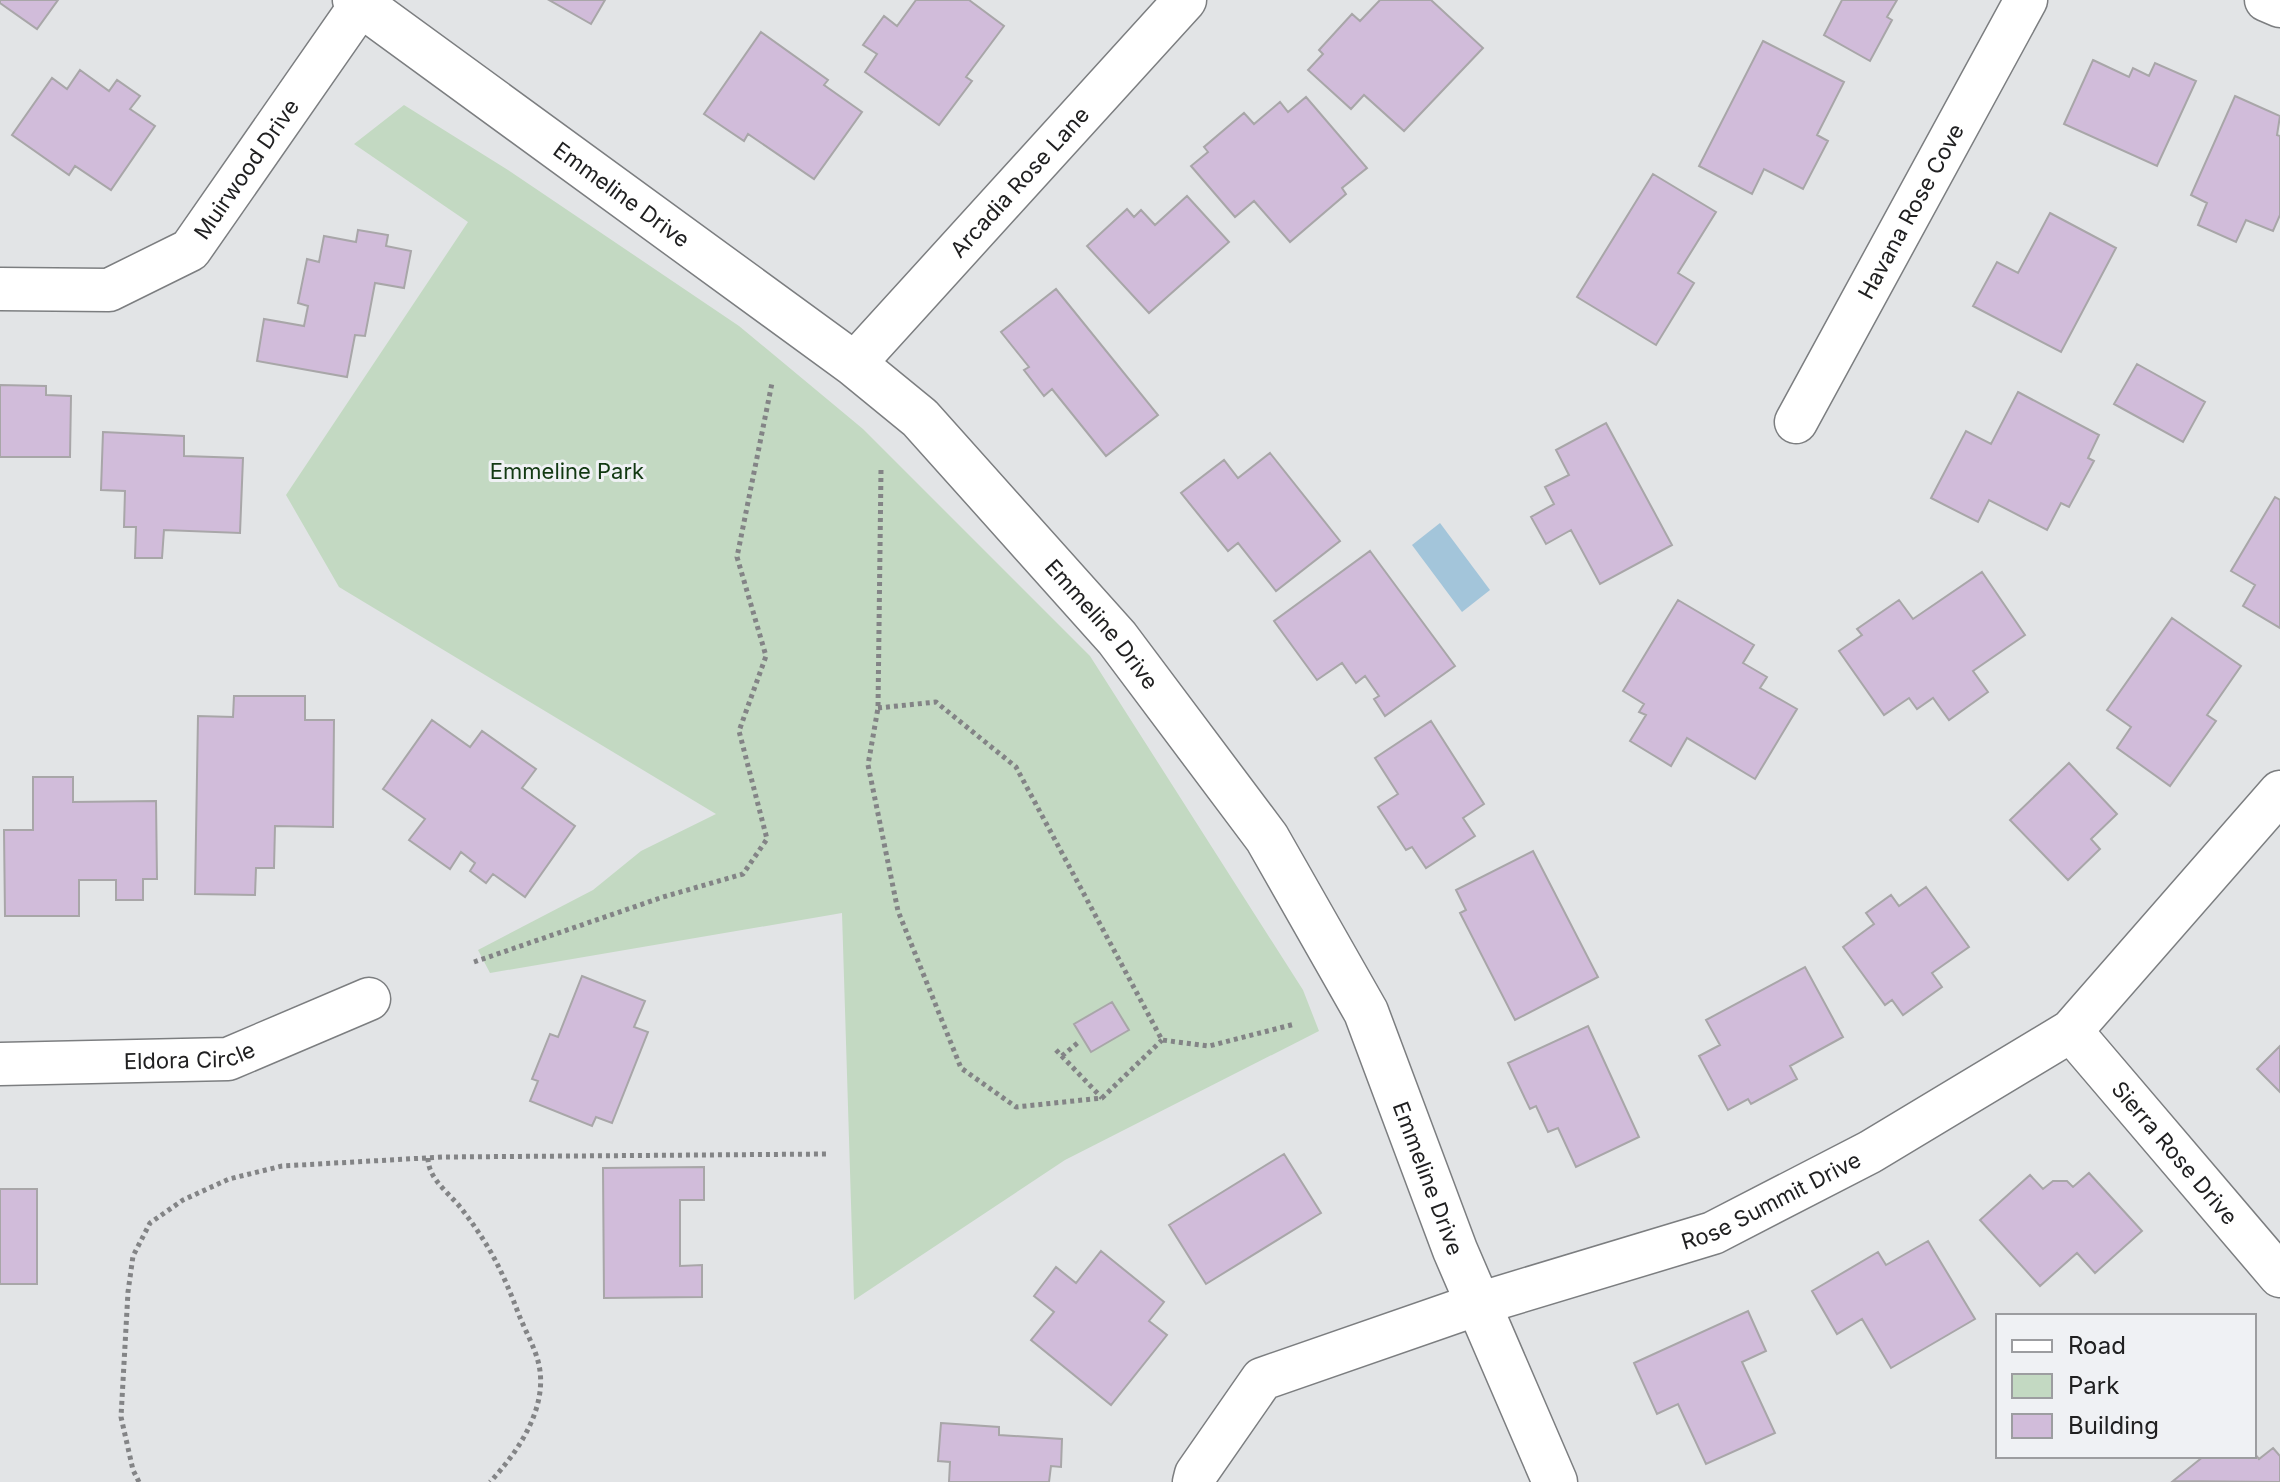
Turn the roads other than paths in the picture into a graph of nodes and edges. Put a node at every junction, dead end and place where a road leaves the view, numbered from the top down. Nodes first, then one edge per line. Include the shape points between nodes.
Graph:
1 (1185, 0) edge
2 (2026, 0) edge
3 (2266, 0) edge
4 (360, 1) edge
5 (2280, 6) edge
6 (0, 289) edge
7 (854, 364) junction
8 (1796, 422) dead end
9 (2280, 792) edge
10 (369, 999) dead end
11 (2071, 1031) junction
12 (0, 1064) edge
13 (2280, 1276) edge
14 (1478, 1304) junction
15 (1194, 1482) edge
16 (1555, 1482) edge

1 - 7 street, Arcadia Rose Lane
2 - 8 street, Havana Rose Cove
3 - 5 street
4 - 6 street, Muirwood Drive via 190,250 109,290
4 - 7 street, Emmeline Drive
7 - 14 street, Emmeline Drive via 920,418 1117,638 1267,838 1366,1012
9 - 11 street, Rose Summit Drive
10 - 12 street, Eldora Circle via 228,1059
11 - 13 street, Sierra Rose Drive
11 - 14 street, Rose Summit Drive via 1870,1152 1713,1233
14 - 15 street, Rose Summit Drive via 1262,1379
14 - 16 street, Emmeline Drive

